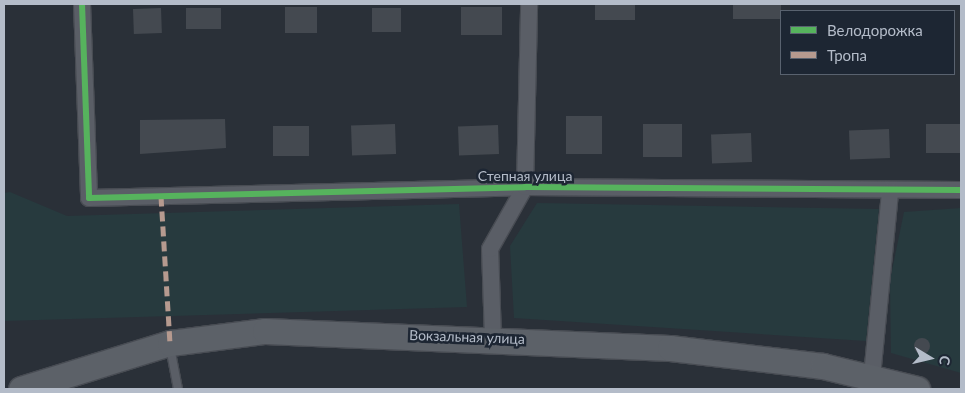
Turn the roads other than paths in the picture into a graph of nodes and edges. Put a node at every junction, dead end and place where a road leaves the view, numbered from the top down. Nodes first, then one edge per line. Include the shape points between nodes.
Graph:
1 (82, 4) edge
2 (529, 4) edge
3 (525, 187) junction
4 (961, 190) edge
5 (890, 191) junction
6 (494, 338) junction
7 (170, 343) junction
8 (886, 382) edge
9 (21, 389) edge
10 (178, 389) edge
11 (917, 389) edge

1 - 3 street, Степная улица via 89,198
2 - 3 street
3 - 5 street, Степная улица
3 - 6 street via 490,249
4 - 5 street, Степная улица
5 - 8 street
6 - 7 main road, Вокзальная улица via 265,331
6 - 8 main road, Вокзальная улица via 764,357
7 - 9 main road, Вокзальная улица
7 - 10 lane
8 - 11 main road, Вокзальная улица

